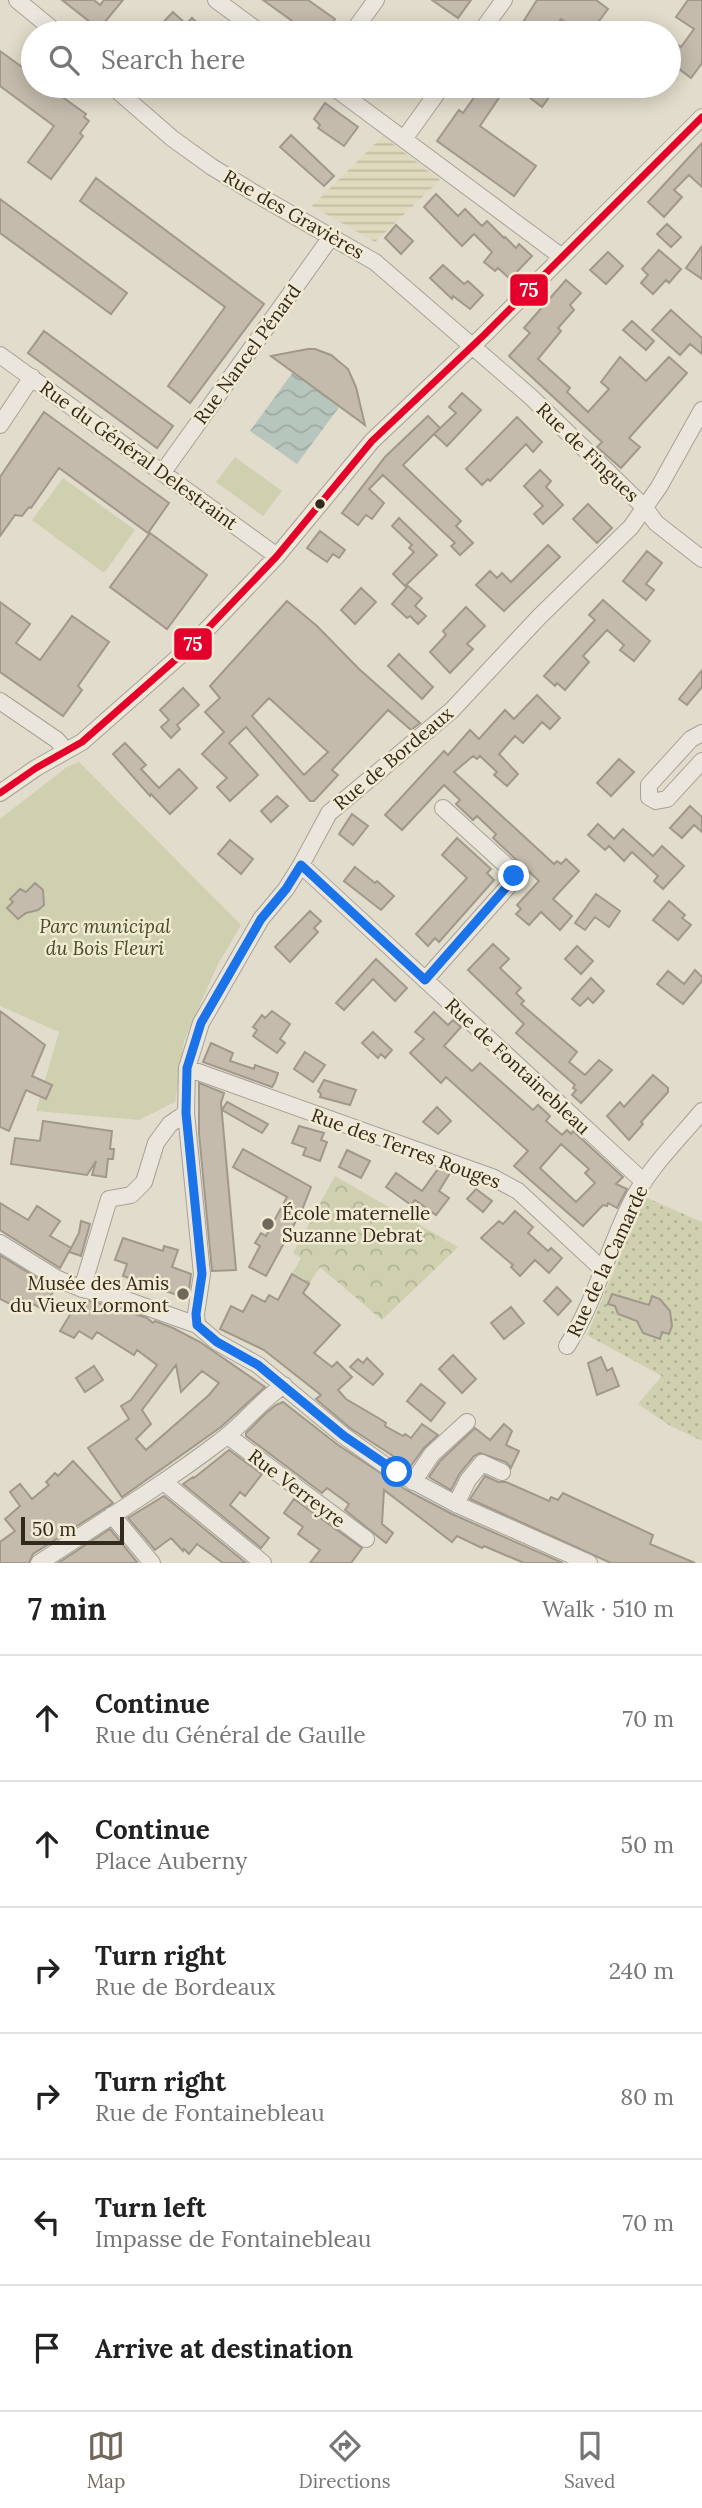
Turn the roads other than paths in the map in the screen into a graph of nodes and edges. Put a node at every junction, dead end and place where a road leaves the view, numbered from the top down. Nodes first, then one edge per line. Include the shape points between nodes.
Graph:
1 (17, 0) edge
2 (216, 0) edge
3 (376, 0) edge
4 (504, 0) edge
5 (42, 21) edge
6 (245, 21) edge
7 (361, 21) edge
8 (489, 21) edge
9 (126, 98) edge
10 (348, 98) edge
11 (433, 98) edge
12 (702, 117) edge
13 (404, 139) junction
14 (331, 237) junction
15 (562, 257) junction
16 (473, 346) junction
17 (0, 355) edge
18 (32, 377) junction
19 (702, 410) edge
20 (0, 425) edge
21 (163, 472) junction
22 (645, 508) junction
23 (277, 556) junction
24 (702, 559) edge
25 (0, 701) edge
26 (702, 733) edge
27 (66, 751) junction
28 (702, 761) edge
29 (0, 793) edge
30 (443, 808) dead end
31 (301, 865) junction
32 (425, 980) junction
33 (187, 1068) junction
34 (702, 1111) edge
35 (186, 1113) junction
36 (644, 1182) junction
37 (0, 1243) edge
38 (601, 1268) junction
39 (82, 1289) junction
40 (197, 1325) junction
41 (567, 1346) dead end
42 (284, 1385) junction
43 (467, 1422) dead end
44 (228, 1436) junction
45 (502, 1472) dead end
46 (413, 1482) junction
47 (165, 1483) junction
48 (456, 1504) junction
49 (112, 1515) junction
50 (366, 1539) dead end
51 (39, 1563) edge
52 (152, 1563) edge
53 (263, 1563) edge
54 (589, 1563) edge

1 - 5 street
2 - 6 street
3 - 7 street
4 - 8 street
9 - 14 street, Rue des Gravières via 212,167
10 - 13 street
11 - 13 street
12 - 15 street
13 - 15 street
14 - 16 street, Rue des Gravières via 375,262
14 - 21 street, Rue Nancel Pénard
15 - 16 street
16 - 22 street, Rue de Fingues
16 - 23 street via 372,441
17 - 18 street, Rue du Général Delestraint
18 - 20 street
18 - 21 street, Rue du Général Delestraint
19 - 22 street, Rue de Bordeaux
21 - 23 street, Rue du Général Delestraint
22 - 24 street, Rue de Fingues via 656,523
22 - 31 street, Rue de Bordeaux via 452,709 329,813
23 - 27 street via 191,646
25 - 27 street
26 - 28 street via 649,785 649,797 667,799
27 - 29 street
30 - 32 street via 514,876
31 - 32 street, Rue de Fontainebleau
31 - 33 street, Rue de Bordeaux via 261,919 201,1023
32 - 36 street, Rue de Fontainebleau
33 - 35 street, Rue de Bordeaux
33 - 38 street, Rue des Terres Rouges via 492,1177 518,1191
34 - 36 street, Rue de la Camarde
35 - 39 street via 170,1124 156,1143 144,1182 131,1195 109,1199
35 - 40 street, Rue de Bordeaux via 202,1274
36 - 38 street, Rue de la Camarde
37 - 39 street via 56,1279
38 - 41 street, Rue de la Camarde
39 - 40 street
40 - 42 street
42 - 44 street
42 - 46 street via 344,1436
43 - 46 street via 432,1454
44 - 47 street
44 - 50 street, Rue Verreyre
45 - 48 street via 482,1463
46 - 48 street
47 - 49 street
47 - 53 street
48 - 54 street
49 - 51 street
49 - 52 street

